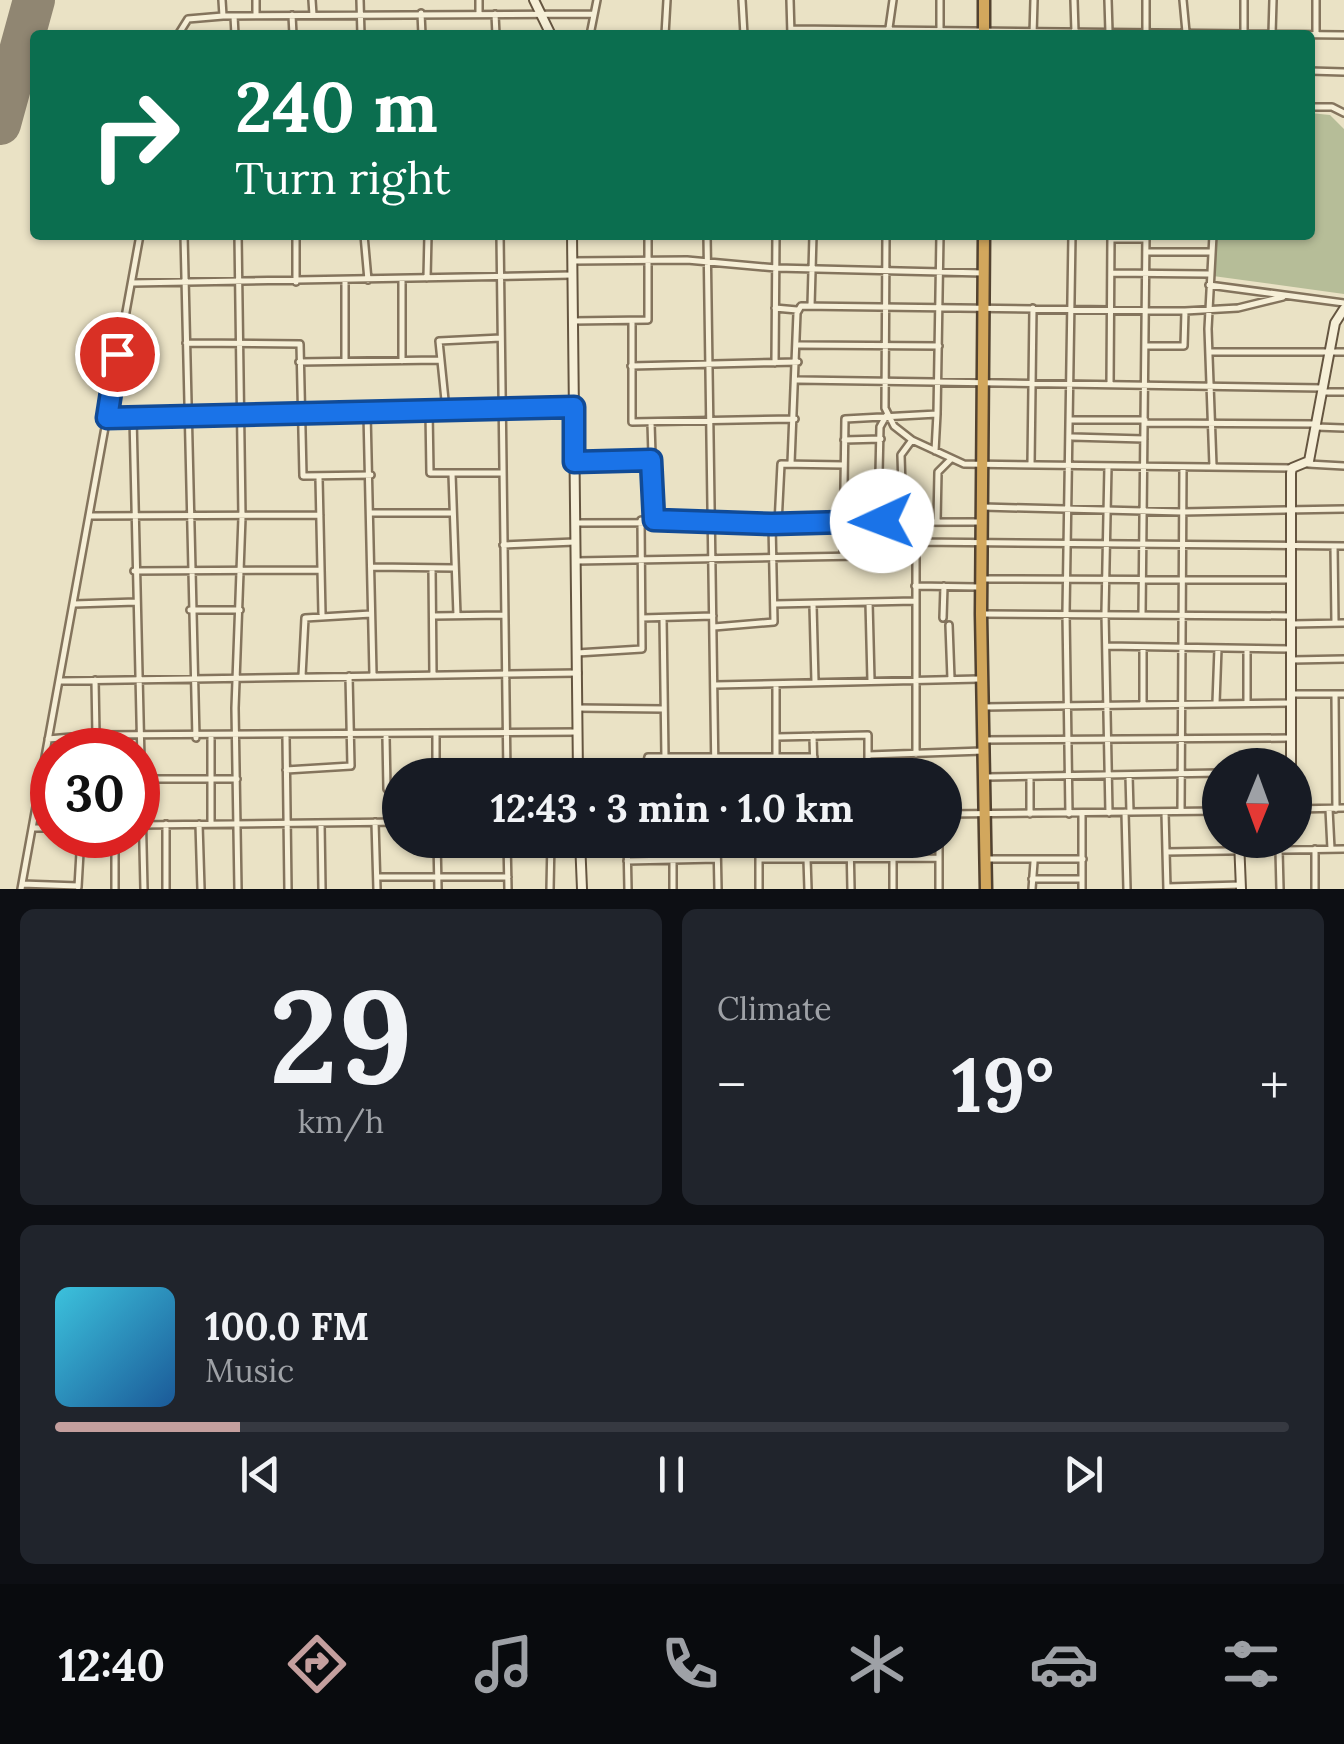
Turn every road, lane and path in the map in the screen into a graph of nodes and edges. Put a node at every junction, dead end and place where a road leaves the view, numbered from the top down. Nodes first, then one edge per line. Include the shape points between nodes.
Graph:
1 (222, 0) edge
2 (256, 0) edge
3 (312, 0) edge
4 (360, 0) edge
5 (430, 0) edge
6 (479, 0) edge
7 (534, 0) edge
8 (597, 0) edge
9 (667, 0) edge
10 (742, 0) edge
11 (790, 0) edge
12 (893, 0) edge
13 (940, 0) edge
14 (984, 0) edge
15 (1034, 0) edge
16 (1074, 0) edge
17 (1108, 0) edge
18 (1146, 0) edge
19 (1184, 0) edge
20 (1244, 0) edge
21 (1273, 0) edge
22 (1316, 0) edge
23 (430, 13) junction
24 (421, 14) junction
25 (479, 14) junction
26 (495, 14) junction
27 (541, 14) junction
28 (594, 14) junction
29 (256, 15) junction
30 (313, 15) junction
31 (361, 15) junction
32 (222, 16) junction
33 (234, 16) junction
34 (292, 16) junction
35 (181, 30) edge
36 (234, 30) edge
37 (293, 30) edge
38 (362, 30) edge
39 (422, 30) edge
40 (496, 30) edge
41 (549, 30) edge
42 (591, 30) edge
43 (665, 30) edge
44 (744, 30) edge
45 (792, 30) edge
46 (888, 30) edge
47 (940, 30) edge
48 (984, 30) edge
49 (1033, 30) edge
50 (1075, 30) edge
51 (1108, 30) edge
52 (1146, 30) edge
53 (1186, 30) edge
54 (1244, 30) edge
55 (1272, 30) edge
56 (1316, 34) joint
57 (1344, 35) edge
58 (1315, 71) edge
59 (1344, 72) edge
60 (1315, 108) edge
61 (1344, 113) edge
62 (139, 240) edge
63 (184, 240) edge
64 (238, 240) edge
65 (296, 240) edge
66 (364, 240) edge
67 (428, 240) edge
68 (500, 240) edge
69 (572, 240) edge
70 (648, 240) edge
71 (707, 240) edge
72 (776, 240) edge
73 (813, 240) edge
74 (886, 240) edge
75 (940, 240) edge
76 (984, 240) edge
77 (1072, 240) edge
78 (1111, 240) edge
79 (1146, 240) edge
80 (1212, 240) edge
81 (1146, 252) junction
82 (1211, 252) junction
83 (572, 261) junction
84 (650, 261) junction
85 (708, 264) junction
86 (776, 268) junction
87 (812, 268) junction
88 (884, 269) junction
89 (938, 271) junction
90 (983, 272) junction
91 (1111, 273) junction
92 (1146, 274) junction
93 (1210, 274) junction
94 (572, 275) junction
95 (402, 278) junction
96 (428, 278) junction
97 (501, 278) junction
98 (368, 280) junction
99 (345, 281) junction
100 (237, 282) junction
101 (296, 282) junction
102 (186, 283) junction
103 (132, 284) junction
104 (1209, 285) junction
105 (1283, 297) junction
106 (811, 306) junction
107 (1344, 306) edge
108 (776, 308) junction
109 (884, 308) junction
110 (940, 308) junction
111 (1033, 308) junction
112 (1072, 309) junction
113 (798, 310) junction
114 (981, 310) junction
115 (1112, 310) junction
116 (1146, 310) junction
117 (1208, 310) junction
118 (1185, 311) junction
119 (632, 321) junction
120 (572, 322) junction
121 (501, 338) junction
122 (186, 343) junction
123 (238, 343) junction
124 (798, 345) junction
125 (884, 345) junction
126 (940, 346) junction
127 (1146, 346) junction
128 (1209, 352) junction
129 (1330, 352) junction
130 (1344, 352) edge
131 (439, 360) junction
132 (402, 361) junction
133 (299, 362) junction
134 (345, 362) junction
135 (798, 362) junction
136 (775, 363) junction
137 (710, 364) junction
138 (631, 366) junction
139 (798, 380) junction
140 (884, 382) junction
141 (982, 382) junction
142 (938, 383) junction
143 (1032, 383) junction
144 (1071, 385) junction
145 (1110, 385) junction
146 (1146, 386) junction
147 (1212, 386) junction
148 (1323, 390) junction
149 (1344, 392) edge
150 (574, 407) junction
151 (446, 410) junction
152 (501, 410) junction
153 (429, 411) junction
154 (368, 412) junction
155 (300, 414) junction
156 (936, 414) junction
157 (186, 415) junction
158 (240, 415) junction
159 (887, 415) junction
160 (132, 417) junction
161 (107, 418) junction
162 (710, 418) junction
163 (795, 418) junction
164 (1071, 420) junction
165 (1145, 421) junction
166 (650, 422) junction
167 (1212, 425) junction
168 (1316, 426) junction
169 (1344, 428) edge
170 (1071, 438) junction
171 (881, 439) junction
172 (1144, 439) junction
173 (843, 440) junction
174 (912, 440) junction
175 (935, 453) junction
176 (651, 460) junction
177 (950, 460) junction
178 (574, 462) junction
179 (791, 464) junction
180 (983, 464) junction
181 (1032, 464) junction
182 (1070, 464) junction
183 (1308, 464) junction
184 (844, 465) junction
185 (1108, 466) junction
186 (1142, 466) junction
187 (1213, 466) junction
188 (1344, 466) edge
189 (1183, 467) junction
190 (1292, 468) junction
191 (503, 473) junction
192 (452, 474) junction
193 (371, 475) junction
194 (319, 478) junction
195 (983, 507) junction
196 (1290, 508) junction
197 (1068, 509) junction
198 (1344, 509) edge
199 (1105, 510) junction
200 (1142, 511) junction
201 (1182, 512) junction
202 (371, 514) junction
203 (452, 514) junction
204 (320, 515) junction
205 (90, 516) junction
206 (188, 517) junction
207 (242, 517) junction
208 (132, 518) junction
209 (641, 520) junction
210 (654, 520) junction
211 (712, 520) junction
212 (878, 521) junction
213 (903, 521) junction
214 (916, 521) junction
215 (937, 521) junction
216 (574, 522) junction
217 (982, 522) junction
218 (844, 523) junction
219 (775, 524) junction
220 (575, 542) junction
221 (916, 542) junction
222 (982, 542) junction
223 (1067, 542) junction
224 (1106, 543) junction
225 (1141, 543) junction
226 (1181, 543) junction
227 (504, 546) junction
228 (1290, 546) junction
229 (1334, 546) junction
230 (1344, 546) edge
231 (842, 554) junction
232 (774, 555) junction
233 (915, 555) junction
234 (711, 556) junction
235 (641, 558) junction
236 (576, 560) junction
237 (372, 567) junction
238 (432, 568) junction
239 (454, 568) junction
240 (321, 570) junction
241 (188, 571) junction
242 (242, 571) junction
243 (134, 572) junction
244 (1068, 578) junction
245 (1105, 580) junction
246 (1142, 580) junction
247 (1180, 580) junction
248 (1290, 580) junction
249 (982, 583) junction
250 (915, 586) junction
251 (944, 586) junction
252 (915, 601) junction
253 (136, 602) junction
254 (869, 602) junction
255 (74, 604) junction
256 (775, 604) junction
257 (813, 604) junction
258 (190, 610) junction
259 (240, 610) junction
260 (1105, 612) junction
261 (1066, 613) junction
262 (322, 614) junction
263 (371, 614) junction
264 (981, 614) junction
265 (1142, 614) junction
266 (1180, 614) junction
267 (456, 615) junction
268 (504, 615) junction
269 (433, 616) junction
270 (714, 616) junction
271 (642, 618) junction
272 (662, 618) junction
273 (942, 618) dead end
274 (1290, 620) junction
275 (1335, 623) junction
276 (1344, 623) edge
277 (950, 625) dead end
278 (714, 627) junction
279 (1106, 646) junction
280 (1143, 646) junction
281 (1181, 647) junction
282 (1218, 648) junction
283 (1247, 649) junction
284 (577, 653) junction
285 (1290, 654) junction
286 (1344, 659) edge
287 (578, 673) junction
288 (505, 674) junction
289 (373, 675) junction
290 (432, 675) junction
291 (302, 676) junction
292 (349, 676) junction
293 (137, 678) junction
294 (236, 678) junction
295 (982, 679) junction
296 (95, 680) junction
297 (192, 680) junction
298 (916, 680) junction
299 (951, 680) junction
300 (60, 681) junction
301 (870, 681) junction
302 (815, 682) junction
303 (714, 684) junction
304 (776, 684) junction
305 (1336, 694) junction
306 (1344, 694) edge
307 (1290, 699) junction
308 (1247, 703) junction
309 (1067, 704) junction
310 (1107, 704) junction
311 (1143, 704) junction
312 (1180, 704) junction
313 (1216, 704) junction
314 (982, 707) junction
315 (577, 708) junction
316 (663, 709) junction
317 (50, 728) edge
318 (96, 728) edge
319 (140, 728) edge
320 (578, 732) junction
321 (506, 733) junction
322 (436, 734) junction
323 (236, 736) junction
324 (386, 736) junction
325 (814, 736) junction
326 (160, 737) edge
327 (286, 737) junction
328 (351, 737) junction
329 (777, 737) junction
330 (196, 738) junction
331 (210, 738) junction
332 (1291, 738) junction
333 (1181, 739) junction
334 (1068, 740) junction
335 (1108, 740) junction
336 (983, 746) junction
337 (1291, 748) edge
338 (916, 754) junction
339 (868, 755) joint
340 (665, 757) junction
341 (776, 757) junction
342 (814, 757) joint
343 (386, 758) edge
344 (436, 758) edge
345 (507, 758) edge
346 (578, 758) edge
347 (646, 758) edge
348 (714, 758) junction
349 (286, 770) junction
350 (1180, 773) junction
351 (1202, 773) edge
352 (1130, 774) junction
353 (1109, 775) junction
354 (1030, 776) junction
355 (1067, 776) junction
356 (984, 777) junction
357 (212, 778) junction
358 (160, 779) edge
359 (237, 779) junction
360 (1336, 809) edge
361 (1180, 811) junction
362 (1202, 811) edge
363 (1109, 812) junction
364 (1128, 812) junction
365 (1165, 812) junction
366 (1082, 813) junction
367 (962, 814) edge
368 (984, 814) junction
369 (1030, 814) junction
370 (1068, 814) junction
371 (375, 822) junction
372 (382, 822) edge
373 (160, 824) edge
374 (166, 824) junction
375 (199, 824) junction
376 (211, 824) junction
377 (238, 824) junction
378 (288, 824) junction
379 (321, 824) junction
380 (30, 844) edge
381 (1344, 848) edge
382 (1202, 849) edge
383 (1312, 849) edge
384 (1315, 849) junction
385 (1330, 849) junction
386 (1166, 852) junction
387 (80, 858) edge
388 (115, 858) edge
389 (142, 858) edge
390 (437, 858) edge
391 (507, 858) edge
392 (550, 858) edge
393 (581, 858) edge
394 (893, 858) joint
395 (938, 858) edge
396 (1240, 858) edge
397 (1278, 858) edge
398 (759, 859) joint
399 (807, 859) junction
400 (850, 859) junction
401 (1083, 859) junction
402 (673, 860) junction
403 (718, 860) joint
404 (986, 860) junction
405 (627, 861) joint
406 (1034, 861) junction
407 (378, 877) junction
408 (508, 877) junction
409 (1032, 879) junction
410 (1082, 879) junction
411 (438, 880) junction
412 (22, 886) edge
413 (1241, 887) edge
414 (78, 888) edge
415 (1167, 888) edge
416 (1196, 888) edge
417 (114, 889) edge
418 (144, 889) edge
419 (166, 889) edge
420 (201, 889) edge
421 (238, 889) edge
422 (288, 889) edge
423 (322, 889) edge
424 (378, 889) edge
425 (438, 889) edge
426 (508, 889) edge
427 (550, 889) edge
428 (582, 889) edge
429 (628, 889) edge
430 (674, 889) edge
431 (718, 889) edge
432 (759, 889) edge
433 (808, 889) edge
434 (851, 889) edge
435 (893, 889) edge
436 (940, 889) edge
437 (986, 889) edge
438 (1032, 889) edge
439 (1082, 889) edge
440 (1126, 889) edge
441 (1280, 889) edge
442 (1315, 889) edge

1 - 32 street
2 - 29 street
3 - 30 street
4 - 31 street
5 - 23 street
6 - 25 street
7 - 27 street
8 - 28 street
9 - 43 street
10 - 44 street
11 - 45 street
12 - 46 street
13 - 47 street
14 - 48 highway
15 - 49 street
16 - 50 street
17 - 51 street
18 - 52 street
19 - 53 street
20 - 54 street
21 - 55 street
22 - 56 street
23 - 24 street
23 - 25 street
24 - 31 street
24 - 39 street
25 - 26 street
26 - 27 street
26 - 40 street
27 - 28 street
27 - 41 street
28 - 42 street
29 - 33 street
29 - 34 street
30 - 31 street
30 - 34 street
31 - 38 street
32 - 33 street
32 - 35 street via 188,18
33 - 36 street
34 - 37 street
56 - 57 street
58 - 59 street
60 - 61 street
62 - 103 street
63 - 102 street
64 - 100 street
65 - 101 street
66 - 98 street
67 - 96 street
68 - 97 street
69 - 83 street
70 - 84 street
71 - 85 street
72 - 86 street
73 - 87 street
74 - 88 street
75 - 89 street
76 - 90 highway
77 - 112 street
78 - 91 street
79 - 81 street
80 - 82 street
81 - 82 street
81 - 92 street
82 - 93 street
83 - 84 street
83 - 94 street
84 - 85 street
84 - 119 street via 650,317
85 - 86 street
85 - 137 street
86 - 87 street
86 - 108 street
87 - 88 street
87 - 106 street
88 - 89 street
88 - 109 street
89 - 90 street
89 - 110 street
90 - 114 highway
91 - 92 street
91 - 115 street
92 - 93 street
92 - 116 street
93 - 104 street
94 - 97 street
94 - 120 street
95 - 96 street
95 - 98 street
95 - 132 street
96 - 97 street
97 - 121 street
98 - 99 street
99 - 101 street
99 - 134 street
100 - 101 street
100 - 102 street
100 - 123 street
102 - 103 street
102 - 122 street
103 - 161 street
104 - 105 street
104 - 117 street
105 - 107 street
105 - 117 street
106 - 109 street
106 - 113 street
107 - 129 street
108 - 113 street
108 - 136 street
109 - 110 street
109 - 125 street
110 - 114 street
110 - 126 street
111 - 112 street
111 - 114 street
111 - 143 street
112 - 115 street
112 - 144 street
113 - 124 street
114 - 141 highway
115 - 116 street
115 - 145 street
116 - 118 street
116 - 127 street
117 - 118 street
117 - 128 street
118 - 127 street via 1183,346
119 - 120 street
119 - 138 street
120 - 150 street
121 - 131 street via 442,340
121 - 152 street
122 - 123 street
122 - 157 street
123 - 133 street via 300,344
123 - 158 street
124 - 125 street
124 - 135 street
125 - 126 street
125 - 140 street
126 - 142 street
127 - 146 street
128 - 129 street
128 - 147 street
129 - 130 street
129 - 148 street
131 - 132 street
131 - 151 street
132 - 134 street
133 - 134 street
133 - 155 street
135 - 136 street
135 - 139 street
136 - 137 street
137 - 138 street
137 - 162 street
138 - 166 street via 631,420
139 - 140 street
139 - 163 street
140 - 142 street
140 - 159 street
141 - 142 street
141 - 143 street
141 - 180 highway
142 - 156 street
143 - 144 street
143 - 181 street
144 - 145 street
144 - 164 street
145 - 146 street
146 - 147 street
146 - 165 street
147 - 148 street
147 - 167 street
148 - 149 street
148 - 168 street
150 - 152 street
150 - 178 street
151 - 152 street
151 - 153 street
152 - 191 street
153 - 154 street
153 - 192 street via 429,471
154 - 155 street
154 - 193 street
155 - 158 street
155 - 194 street via 304,476
156 - 159 street
156 - 175 street
157 - 158 street
157 - 160 street
157 - 206 street
158 - 207 street
159 - 171 street
159 - 173 street via 844,418
159 - 174 street
160 - 161 street
160 - 208 street
161 - 205 street
162 - 163 street
162 - 166 street
162 - 211 street
163 - 179 street
164 - 165 street
164 - 170 street
165 - 167 street
165 - 172 street
166 - 176 street
167 - 168 street
167 - 187 street
168 - 169 street
168 - 183 street
170 - 172 street
170 - 182 street
171 - 173 street
171 - 212 street
172 - 186 street
173 - 184 street
174 - 175 street
174 - 213 street via 902,456
175 - 177 street
176 - 178 street
176 - 210 street
177 - 180 street
177 - 215 street via 938,472
178 - 216 street
179 - 184 street
179 - 219 street via 778,470
180 - 181 street
180 - 195 highway
181 - 182 street
182 - 185 street
182 - 197 street
183 - 188 street
183 - 190 street
184 - 218 street
185 - 186 street
185 - 199 street
186 - 189 street
186 - 200 street
187 - 189 street
187 - 190 street
189 - 201 street
190 - 196 street
191 - 192 street
191 - 227 street
192 - 203 street
193 - 194 street
193 - 202 street
194 - 204 street
195 - 197 street
195 - 217 highway
196 - 198 street
196 - 201 street
196 - 228 street
197 - 199 street
197 - 223 street
199 - 200 street
199 - 224 street
200 - 201 street
200 - 225 street
201 - 226 street
202 - 203 street
202 - 237 street
203 - 239 street
204 - 207 street
204 - 240 street
205 - 208 street
205 - 255 street
206 - 207 street
206 - 208 street
206 - 241 street
207 - 242 street
208 - 243 street
209 - 210 street
209 - 216 street
209 - 235 street
210 - 211 street
211 - 219 street
211 - 234 street
212 - 213 street
212 - 218 street
213 - 214 street
214 - 215 street
214 - 221 street
215 - 217 street
216 - 220 street
217 - 222 highway
218 - 219 street
218 - 231 street
219 - 232 street
220 - 227 street
220 - 236 street
221 - 222 street
221 - 233 street
222 - 223 street
222 - 249 highway
223 - 224 street
223 - 244 street
224 - 225 street
224 - 245 street
225 - 226 street
225 - 246 street
226 - 228 street
226 - 247 street
227 - 268 street
228 - 229 street
228 - 248 street
229 - 230 street
229 - 275 street
231 - 232 street
231 - 233 street
232 - 234 street
232 - 256 street
233 - 250 street
234 - 235 street
234 - 270 street
235 - 236 street
235 - 271 street
236 - 284 street
237 - 238 street
237 - 263 street
238 - 239 street
238 - 269 street
239 - 267 street
240 - 242 street
240 - 262 street
241 - 242 street
241 - 243 street
241 - 258 street
242 - 259 street
243 - 253 street
244 - 245 street
244 - 249 street
244 - 261 street
245 - 246 street
245 - 260 street
246 - 247 street
246 - 265 street
247 - 248 street
247 - 266 street
248 - 274 street
249 - 251 street
249 - 264 highway
250 - 251 street
250 - 252 street
251 - 273 street
252 - 254 street
252 - 298 street
253 - 255 street
253 - 293 street
254 - 257 street
254 - 301 street
255 - 300 street
256 - 257 street
256 - 278 street via 772,624
257 - 302 street
258 - 259 street
258 - 297 street
259 - 294 street
260 - 261 street
260 - 265 street
260 - 279 street
261 - 264 street
261 - 309 street
262 - 263 street
262 - 291 street via 305,618
263 - 289 street
264 - 295 highway
265 - 266 street
266 - 274 street
266 - 281 street
267 - 268 street
267 - 269 street
268 - 288 street
269 - 290 street
270 - 272 street
270 - 278 street
271 - 272 street
271 - 284 street via 638,652
272 - 316 street
274 - 275 street
274 - 285 street
275 - 276 street
277 - 299 street
278 - 303 street
279 - 280 street
279 - 310 street
280 - 281 street
280 - 311 street
281 - 282 street
281 - 312 street
282 - 283 street
282 - 313 street
283 - 285 street
283 - 308 street
284 - 287 street
285 - 286 street
285 - 307 street
287 - 288 street
287 - 315 street
288 - 290 street
288 - 321 street
289 - 290 street
289 - 292 street
291 - 292 street
291 - 294 street
292 - 328 street
293 - 296 street
293 - 297 street
293 - 319 street
294 - 297 street
294 - 323 street
295 - 299 street
295 - 314 highway
296 - 300 street
296 - 318 street
297 - 330 street
298 - 299 street
298 - 301 street
298 - 338 street
300 - 317 street
301 - 302 street
302 - 304 street
303 - 304 street
303 - 348 street
304 - 329 street
305 - 306 street
305 - 307 street
305 - 360 street
307 - 308 street
307 - 332 street
308 - 313 street
309 - 310 street
309 - 314 street
309 - 334 street
310 - 311 street
310 - 335 street
311 - 312 street
312 - 313 street
312 - 333 street
314 - 336 highway
315 - 316 street
315 - 320 street
316 - 340 street
320 - 321 street
320 - 346 street
321 - 322 street
321 - 345 street
322 - 324 street
322 - 344 street
323 - 327 street
323 - 331 street
323 - 359 street
324 - 328 street
324 - 343 street
325 - 329 street
325 - 339 street via 865,734 871,738
325 - 342 street
326 - 330 street
327 - 328 street
327 - 349 street
328 - 349 street via 348,768
329 - 341 street
330 - 331 street
331 - 357 street
332 - 333 street
332 - 337 street
333 - 335 street
333 - 350 street
334 - 335 street
334 - 336 street
334 - 355 street
335 - 353 street
336 - 338 street
336 - 356 highway
338 - 339 street
340 - 347 street
340 - 348 street
341 - 342 street
341 - 348 street
349 - 378 street
350 - 351 street
350 - 352 street
350 - 361 street
352 - 353 street
352 - 364 street
353 - 355 street
353 - 363 street
354 - 355 street
354 - 356 street
354 - 369 street
355 - 370 street
356 - 368 highway
357 - 358 street
357 - 359 street
357 - 376 street
359 - 377 street
360 - 385 street
361 - 362 street
361 - 365 street
363 - 364 street
363 - 366 street
364 - 365 street
364 - 440 street
365 - 386 street
366 - 370 street
366 - 401 street
367 - 368 street
368 - 369 street
368 - 404 highway
369 - 370 street
371 - 372 street
371 - 379 street
371 - 407 street
373 - 374 street
374 - 375 street
374 - 419 street
375 - 376 street
375 - 420 street
376 - 377 street
377 - 378 street
377 - 421 street
378 - 379 street
378 - 422 street
379 - 423 street
380 - 412 street
381 - 385 street
382 - 386 street
383 - 384 street
384 - 385 street
384 - 442 street
386 - 415 street
387 - 414 street
388 - 417 street
389 - 418 street
390 - 411 street
391 - 408 street
392 - 427 street
393 - 428 street
394 - 400 street
394 - 435 street
395 - 436 street
396 - 413 street
397 - 441 street
398 - 399 street
398 - 432 street
399 - 400 street
399 - 433 street
400 - 434 street
401 - 406 street
401 - 410 street
402 - 403 street
402 - 405 street
402 - 430 street
403 - 431 street
404 - 406 street
404 - 437 highway
405 - 429 street
406 - 409 street
407 - 411 street
407 - 424 street
408 - 411 street
408 - 426 street
409 - 410 street
409 - 438 street
410 - 439 street
411 - 425 street
412 - 414 street
413 - 416 street
415 - 416 street

